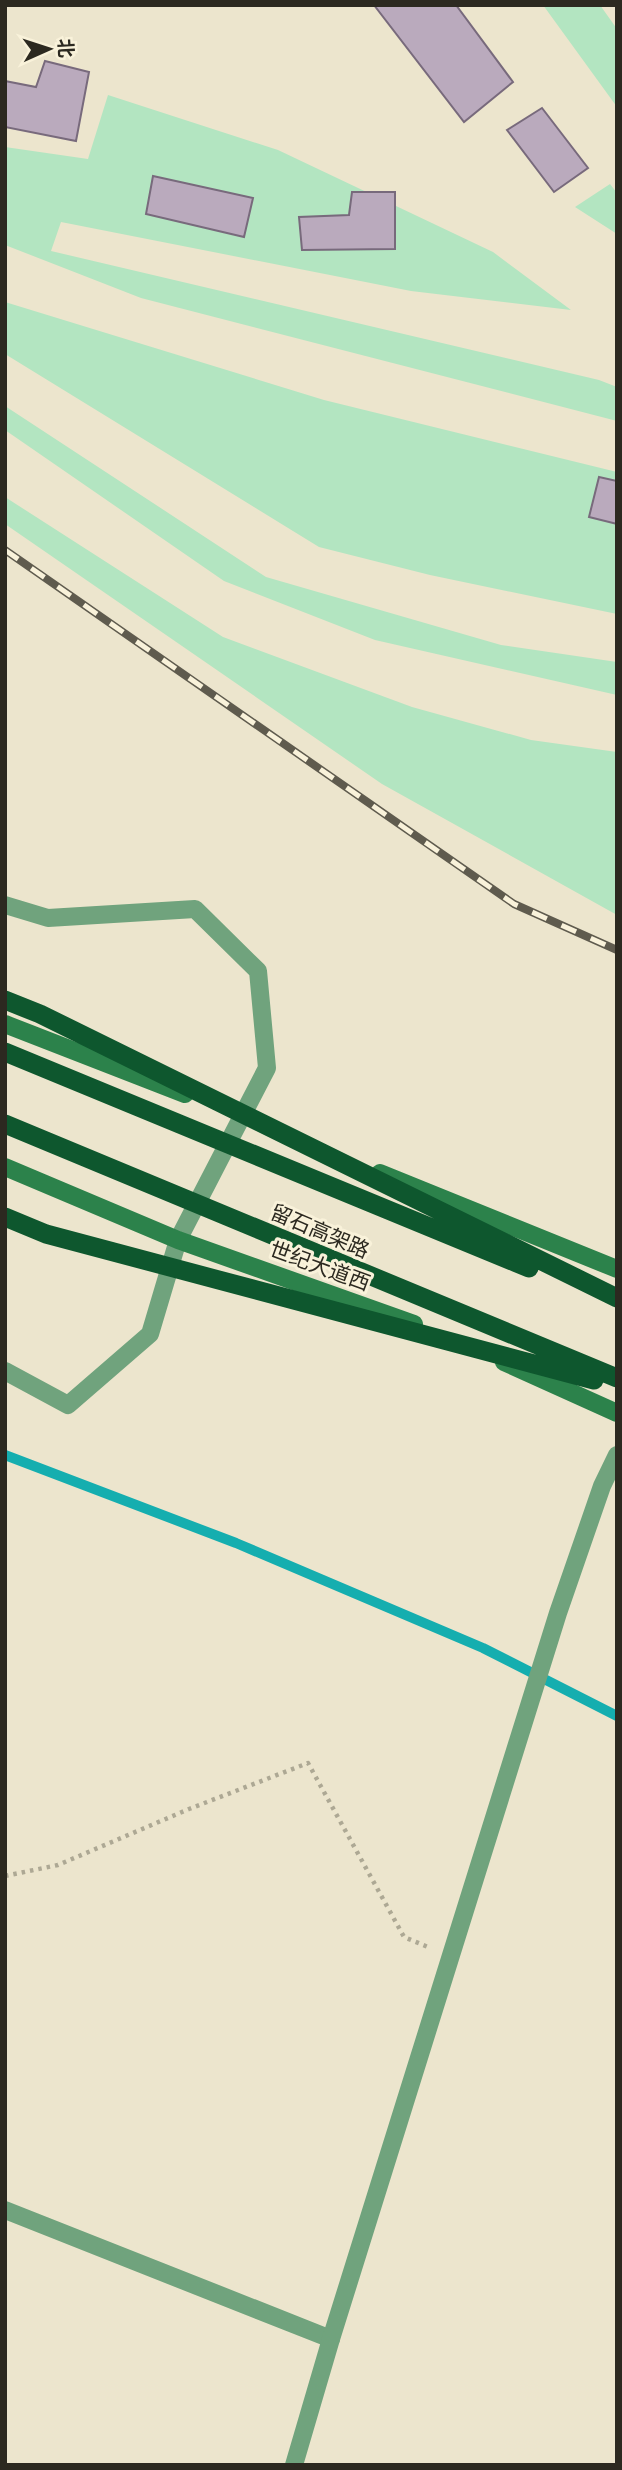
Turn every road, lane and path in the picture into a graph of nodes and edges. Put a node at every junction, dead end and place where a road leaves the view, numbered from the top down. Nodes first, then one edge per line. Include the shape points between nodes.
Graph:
1 (5, 905) edge
2 (5, 1000) edge
3 (5, 1024) edge
4 (5, 1052) edge
5 (242, 1116) junction
6 (5, 1124) edge
7 (5, 1167) edge
8 (5, 1217) edge
9 (178, 1240) junction
10 (617, 1269) edge
11 (617, 1298) edge
12 (617, 1305) edge
13 (5, 1371) edge
14 (617, 1378) edge
15 (617, 1386) edge
16 (617, 1413) edge
17 (617, 1455) edge
18 (5, 1876) edge
19 (452, 1957) junction
20 (5, 2210) edge
21 (331, 2339) junction
22 (294, 2465) edge

1 - 5 street via 48,918 195,909 258,971 267,1068
2 - 11 highway, bridge
3 - 5 main road
4 - 12 highway, bridge
5 - 9 street
5 - 10 main road
6 - 14 highway, 留石高架路, bridge
7 - 9 main road, 世纪大道西
8 - 15 highway, bridge via 46,1234
9 - 13 street via 150,1334 68,1405
9 - 16 main road, 世纪大道西 via 433,1331
17 - 19 street via 558,1614
18 - 19 path via 58,1865 308,1763 404,1937
19 - 21 street
20 - 21 street
21 - 22 street

